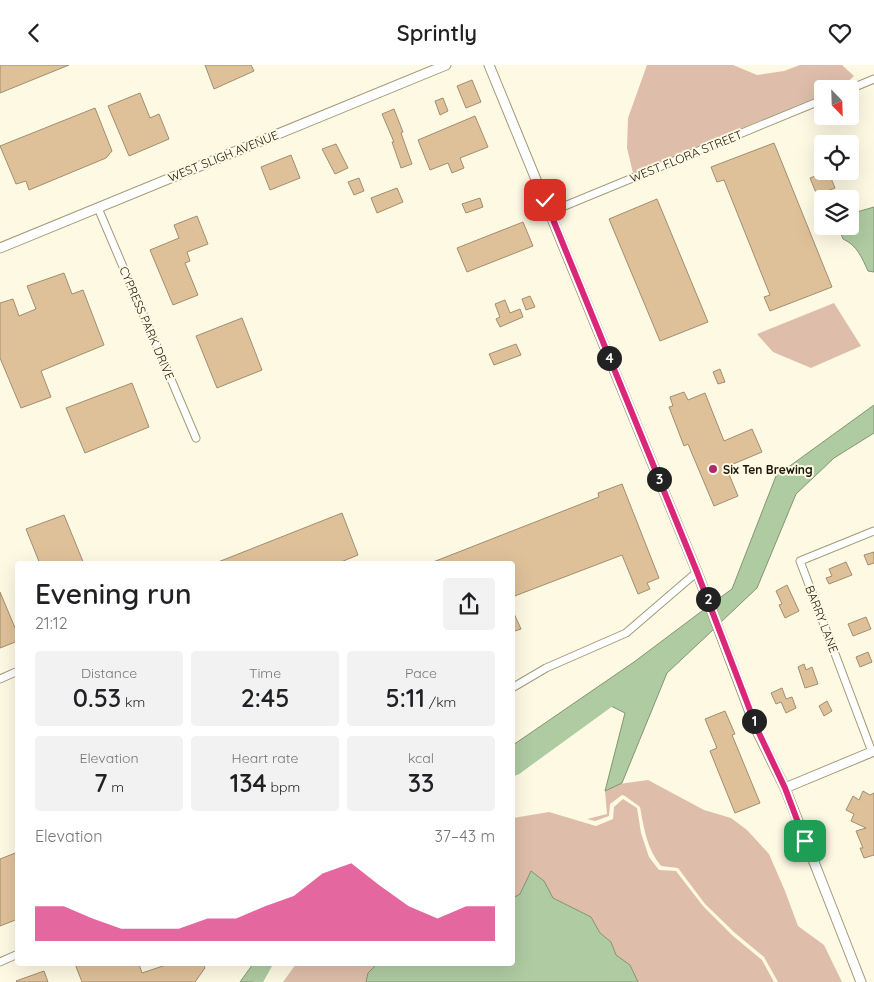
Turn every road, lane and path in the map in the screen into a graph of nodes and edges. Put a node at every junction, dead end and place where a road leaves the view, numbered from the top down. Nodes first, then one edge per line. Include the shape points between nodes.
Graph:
1 (446, 65) edge
2 (489, 65) edge
3 (874, 79) edge
4 (859, 85) edge
5 (814, 103) edge
6 (98, 208) junction
7 (550, 212) junction
8 (0, 248) edge
9 (196, 438) dead end
10 (874, 531) edge
11 (697, 572) junction
12 (15, 672) edge
13 (0, 679) edge
14 (515, 686) edge
15 (873, 752) edge
16 (785, 788) junction
17 (15, 956) edge
18 (0, 962) edge
19 (861, 982) edge

1 - 6 street, WEST SLIGH AVENUE
2 - 7 street
3 - 4 street
5 - 7 street, WEST FLORA STREET
6 - 8 street, WEST SLIGH AVENUE
6 - 9 street, CYPRESS PARK DRIVE
7 - 11 street
10 - 15 street, BARRY LANE via 800,561
11 - 14 street via 626,633 546,668
11 - 16 street via 758,731
12 - 13 street
15 - 16 street
16 - 19 street
17 - 18 street

